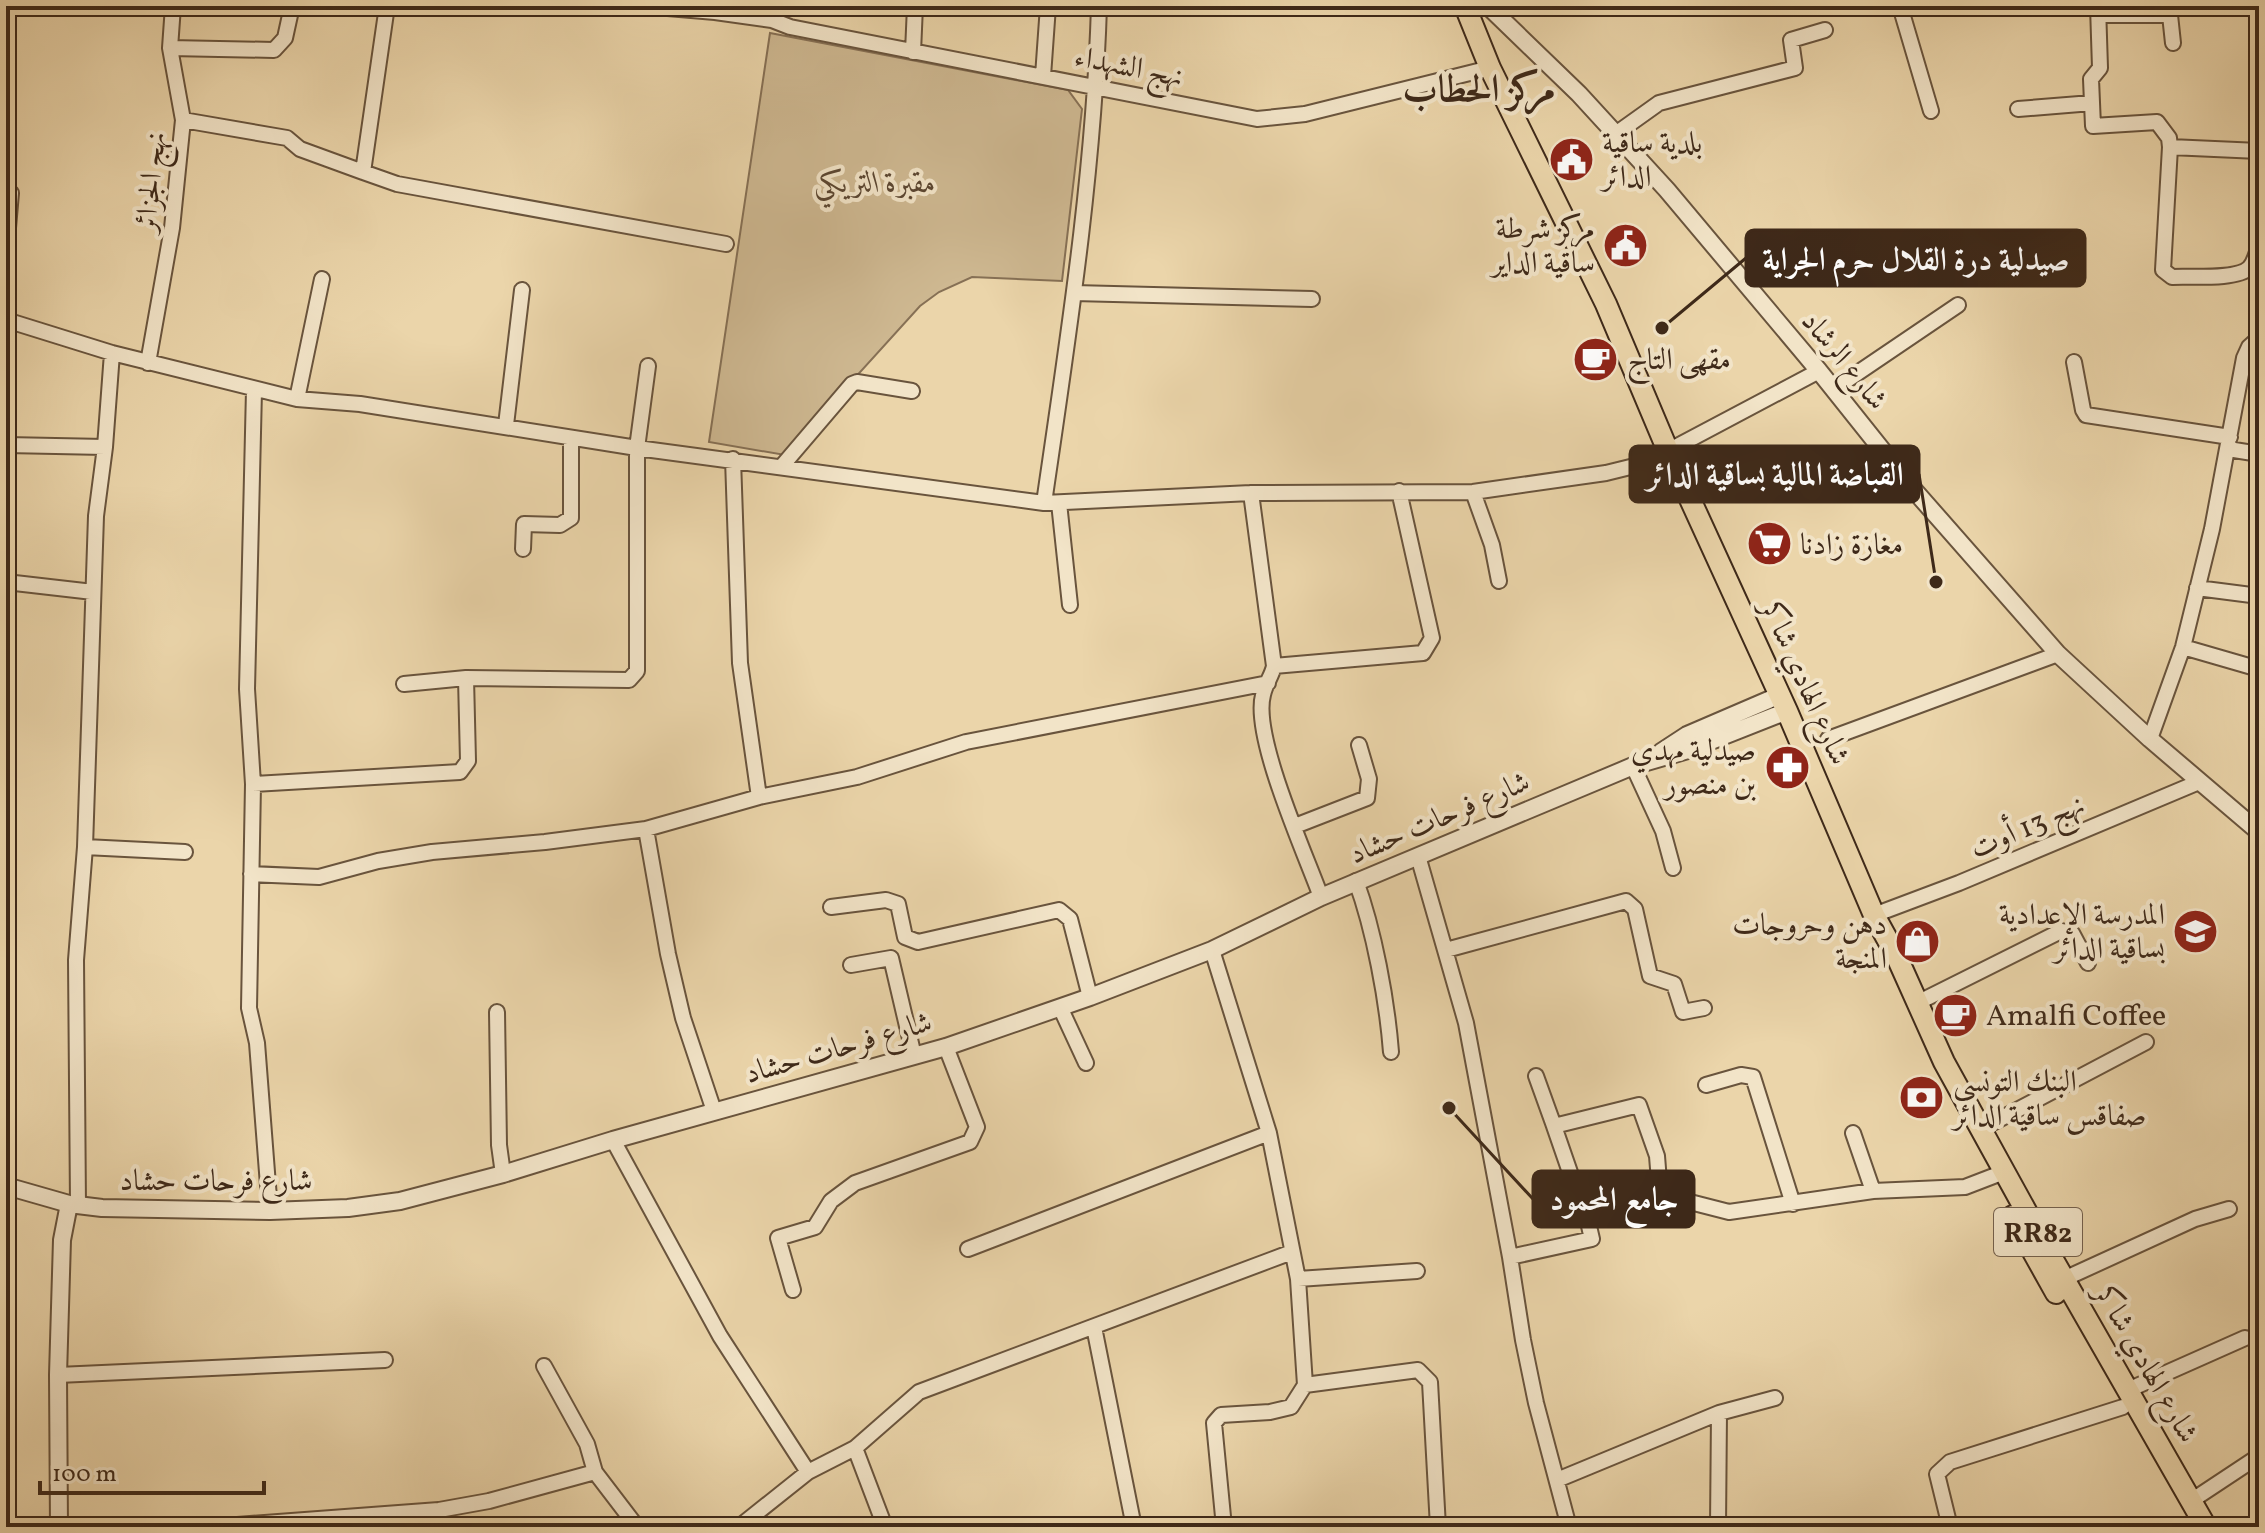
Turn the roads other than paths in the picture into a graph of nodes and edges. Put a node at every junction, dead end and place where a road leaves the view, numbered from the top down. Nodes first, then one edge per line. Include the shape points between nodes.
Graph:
1 (173, 6) edge
2 (292, 6) edge
3 (387, 6) edge
4 (644, 6) edge
5 (915, 6) edge
6 (1048, 6) edge
7 (1099, 6) edge
8 (1456, 6) edge
9 (1900, 6) edge
10 (2098, 10) edge
11 (2170, 10) edge
12 (1493, 11) edge
13 (1473, 12) edge
14 (772, 13) edge
15 (1825, 30) dead end
16 (2173, 43) dead end
17 (170, 48) junction
18 (913, 52) junction
19 (1490, 68) junction
20 (1043, 76) junction
21 (1097, 86) junction
22 (2092, 103) junction
23 (2018, 109) dead end
24 (1931, 111) dead end
25 (183, 120) junction
26 (1617, 133) junction
27 (2170, 147) junction
28 (2259, 151) edge
29 (363, 172) junction
30 (11, 193) dead end
31 (726, 244) dead end
32 (6, 251) edge
33 (2258, 253) edge
34 (322, 279) dead end
35 (522, 290) dead end
36 (1074, 293) junction
37 (1312, 299) dead end
38 (1958, 305) dead end
39 (6, 320) edge
40 (2259, 338) edge
41 (112, 353) junction
42 (2074, 362) dead end
43 (148, 363) junction
44 (648, 366) dead end
45 (1819, 371) junction
46 (1834, 389) junction
47 (254, 390) junction
48 (912, 391) dead end
49 (297, 399) junction
50 (506, 425) junction
51 (571, 438) junction
52 (2229, 443) junction
53 (6, 445) edge
54 (105, 447) junction
55 (637, 448) junction
56 (1670, 454) junction
57 (2259, 454) edge
58 (733, 459) junction
59 (782, 466) junction
60 (1399, 491) junction
61 (1473, 492) junction
62 (1251, 493) junction
63 (1052, 503) junction
64 (523, 549) dead end
65 (1499, 581) dead end
66 (6, 582) edge
67 (2197, 588) junction
68 (93, 592) junction
69 (2259, 596) edge
70 (1070, 605) dead end
71 (2183, 647) junction
72 (2058, 654) junction
73 (1274, 666) junction
74 (2259, 669) edge
75 (466, 678) junction
76 (1268, 683) junction
77 (404, 684) dead end
78 (1784, 703) junction
79 (1828, 739) dead end
80 (2150, 739) junction
81 (1359, 745) dead end
82 (1640, 764) junction
83 (2199, 782) junction
84 (253, 784) junction
85 (759, 797) junction
86 (1295, 826) junction
87 (646, 829) junction
88 (2259, 832) edge
89 (85, 847) junction
90 (185, 852) dead end
91 (1418, 856) junction
92 (1673, 868) dead end
93 (251, 874) junction
94 (1356, 881) junction
95 (1321, 897) junction
96 (831, 907) dead end
97 (1878, 923) junction
98 (1212, 950) junction
99 (1446, 950) junction
100 (2088, 963) dead end
101 (851, 965) dead end
102 (1090, 997) junction
103 (1917, 1003) junction
104 (1060, 1007) junction
105 (1704, 1008) dead end
106 (497, 1012) dead end
107 (2146, 1042) dead end
108 (946, 1047) junction
109 (1391, 1052) dead end
110 (914, 1056) junction
111 (1086, 1063) dead end
112 (1536, 1076) dead end
113 (1706, 1085) dead end
114 (714, 1111) junction
115 (1554, 1126) junction
116 (1981, 1129) junction
117 (1269, 1133) junction
118 (1853, 1133) dead end
119 (613, 1140) junction
120 (503, 1174) junction
121 (1999, 1175) junction
122 (1659, 1181) junction
123 (6, 1186) edge
124 (1542, 1189) dead end
125 (1873, 1191) junction
126 (73, 1204) junction
127 (1793, 1204) junction
128 (2229, 1209) dead end
129 (270, 1211) junction
130 (968, 1249) dead end
131 (1292, 1252) junction
132 (2041, 1254) junction
133 (1510, 1257) junction
134 (1417, 1271) dead end
135 (1298, 1279) junction
136 (2064, 1279) junction
137 (793, 1290) dead end
138 (1094, 1327) junction
139 (2245, 1338) dead end
140 (2091, 1340) junction
141 (385, 1360) dead end
142 (544, 1366) dead end
143 (58, 1375) junction
144 (1305, 1385) junction
145 (1775, 1398) dead end
146 (2125, 1398) junction
147 (1719, 1413) junction
148 (855, 1448) junction
149 (2259, 1456) edge
150 (595, 1472) junction
151 (808, 1472) junction
152 (1557, 1480) junction
153 (2191, 1501) junction
154 (224, 1526) edge
155 (59, 1527) edge
156 (170, 1527) edge
157 (637, 1527) edge
158 (739, 1527) edge
159 (885, 1527) edge
160 (1134, 1527) edge
161 (1224, 1527) edge
162 (1438, 1527) edge
163 (1569, 1527) edge
164 (1718, 1527) edge
165 (1950, 1527) edge
166 (2191, 1527) edge
167 (2206, 1527) edge

1 - 17 street, نهج الجزائر
2 - 17 street via 285,38 274,50
3 - 29 street
4 - 14 street, نهج الشهداء
5 - 18 street
6 - 20 street
7 - 21 street
8 - 13 main road, RR82
9 - 24 street
10 - 11 street
10 - 22 street via 2100,68 2091,79
11 - 16 street
12 - 13 street, شارع الرشاد
12 - 26 street, شارع الرشاد
13 - 19 main road, RR82
14 - 18 street, نهج الشهداء via 790,27
15 - 26 street via 1791,40 1795,68 1659,103
17 - 25 street, نهج الجزائر
18 - 20 street, نهج الشهداء
19 - 21 street, نهج الشهداء via 1282,118 1257,119
19 - 56 main road, شارع الهادي شاكر / RR82 via 1606,304
20 - 21 street, نهج الشهداء
21 - 36 street
22 - 23 street
22 - 27 street via 2093,126 2157,122
25 - 29 street via 287,138 300,149
25 - 43 street, نهج الجزائر via 172,228
26 - 45 street, شارع الرشاد
27 - 28 street
27 - 33 street via 2163,270 2172,277 2238,274
29 - 31 street via 397,184
30 - 32 street
34 - 49 street
35 - 50 street
36 - 37 street
36 - 63 street
38 - 46 street
39 - 41 street
40 - 52 street via 2244,358
41 - 43 street
41 - 54 street
42 - 52 street via 2086,415
43 - 47 street
44 - 55 street
45 - 46 street, شارع الرشاد
45 - 56 street
46 - 72 street, شارع الرشاد via 1924,502
47 - 49 street
47 - 84 street via 247,689
48 - 59 street via 852,384
49 - 50 street
50 - 51 street
51 - 55 street
51 - 64 street via 571,518 560,525 524,524
52 - 57 street
52 - 67 street
53 - 54 street
54 - 68 street
55 - 58 street
55 - 75 street via 637,671 629,680
56 - 61 street via 1606,473
56 - 78 main road, شارع الهادي شاكر / RR82
58 - 59 street
58 - 85 street via 740,663
59 - 63 street
60 - 61 street
60 - 62 street
60 - 73 street via 1432,638 1423,653
61 - 65 street
62 - 63 street
62 - 73 street
63 - 70 street
66 - 68 street
67 - 69 street
67 - 71 street
68 - 89 street
71 - 74 street
71 - 80 street
72 - 79 street
72 - 80 street, شارع الرشاد
73 - 76 street
75 - 77 street
75 - 84 street via 468,761 460,772
76 - 85 street via 966,742 857,777
76 - 86 street via 1262,696 1269,757
78 - 82 street, شارع فرحات حشاد via 1687,735
78 - 97 main road, شارع الهادي شاكر / RR82
80 - 83 street, شارع الرشاد
81 - 86 street via 1369,779 1367,798
82 - 91 street, شارع فرحات حشاد
82 - 92 street
83 - 88 street, شارع الرشاد
83 - 97 street, نهج 13 أوت via 1959,883
84 - 93 street
85 - 87 street
86 - 95 street
87 - 93 street via 432,852 319,877
87 - 114 street via 683,1018
89 - 90 street
89 - 126 street via 76,960
91 - 94 street, شارع فرحات حشاد
91 - 99 street
93 - 129 street via 249,1008 257,1043
94 - 95 street, شارع فرحات حشاد
94 - 109 street
95 - 98 street, شارع فرحات حشاد
96 - 102 street via 886,900 898,904 905,937 918,942 1059,910 1070,919
97 - 103 main road, شارع الهادي شاكر / RR82
97 - 121 main road, شارع الهادي شاكر / RR82 via 1883,961 1930,1063
98 - 102 street, شارع فرحات حشاد
98 - 117 street
99 - 105 street via 1626,901 1635,909 1650,976 1674,984 1683,1012
99 - 133 street via 1466,1023
100 - 103 street via 2072,933 2061,931
101 - 110 street via 891,958
102 - 104 street, شارع فرحات حشاد
103 - 116 main road, شارع الهادي شاكر / RR82
104 - 108 street, شارع فرحات حشاد
104 - 111 street
106 - 120 street
107 - 116 street
108 - 110 street, شارع فرحات حشاد
108 - 137 street via 977,1127 970,1142 855,1183 831,1201 815,1227 778,1238
110 - 114 street, شارع فرحات حشاد
112 - 115 street
113 - 127 street via 1753,1077
114 - 119 street, شارع فرحات حشاد
115 - 122 street via 1639,1105 1657,1156
115 - 124 street via 1573,1181
116 - 121 main road, شارع الهادي شاكر / RR82
117 - 130 street
117 - 131 street
118 - 125 street
119 - 120 street, شارع فرحات حشاد
119 - 151 street via 720,1336
120 - 129 street, شارع فرحات حشاد via 400,1201
121 - 125 street via 1965,1187
121 - 132 main road, شارع الهادي شاكر / RR82
122 - 127 street via 1663,1192 1729,1212
122 - 133 street via 1582,1196 1592,1239
123 - 126 street, شارع فرحات حشاد
125 - 127 street
126 - 129 street, شارع فرحات حشاد
126 - 143 street via 62,1240
128 - 136 street via 2195,1219
131 - 135 street
131 - 138 street
132 - 136 main road, شارع الهادي شاكر / RR82
132 - 140 main road, شارع الهادي شاكر / RR82
133 - 152 street via 1530,1378
134 - 135 street
135 - 144 street
136 - 140 main road, شارع الهادي شاكر / RR82
138 - 148 street via 919,1392
138 - 160 street
139 - 146 street
140 - 146 main road, شارع الهادي شاكر / RR82
141 - 143 street
142 - 150 street via 587,1444
143 - 155 street
144 - 161 street via 1291,1407 1221,1415 1214,1423
144 - 162 street via 1418,1370 1430,1382
145 - 147 street
146 - 153 main road, شارع الهادي شاكر / RR82
146 - 165 street via 1950,1462 1937,1474
146 - 166 main road, شارع الهادي شاكر / RR82
147 - 152 street
147 - 164 street
148 - 151 street
148 - 159 street
149 - 153 street
150 - 154 street via 439,1510
150 - 157 street
151 - 158 street
152 - 163 street
153 - 167 main road, شارع الهادي شاكر / RR82
154 - 156 street

